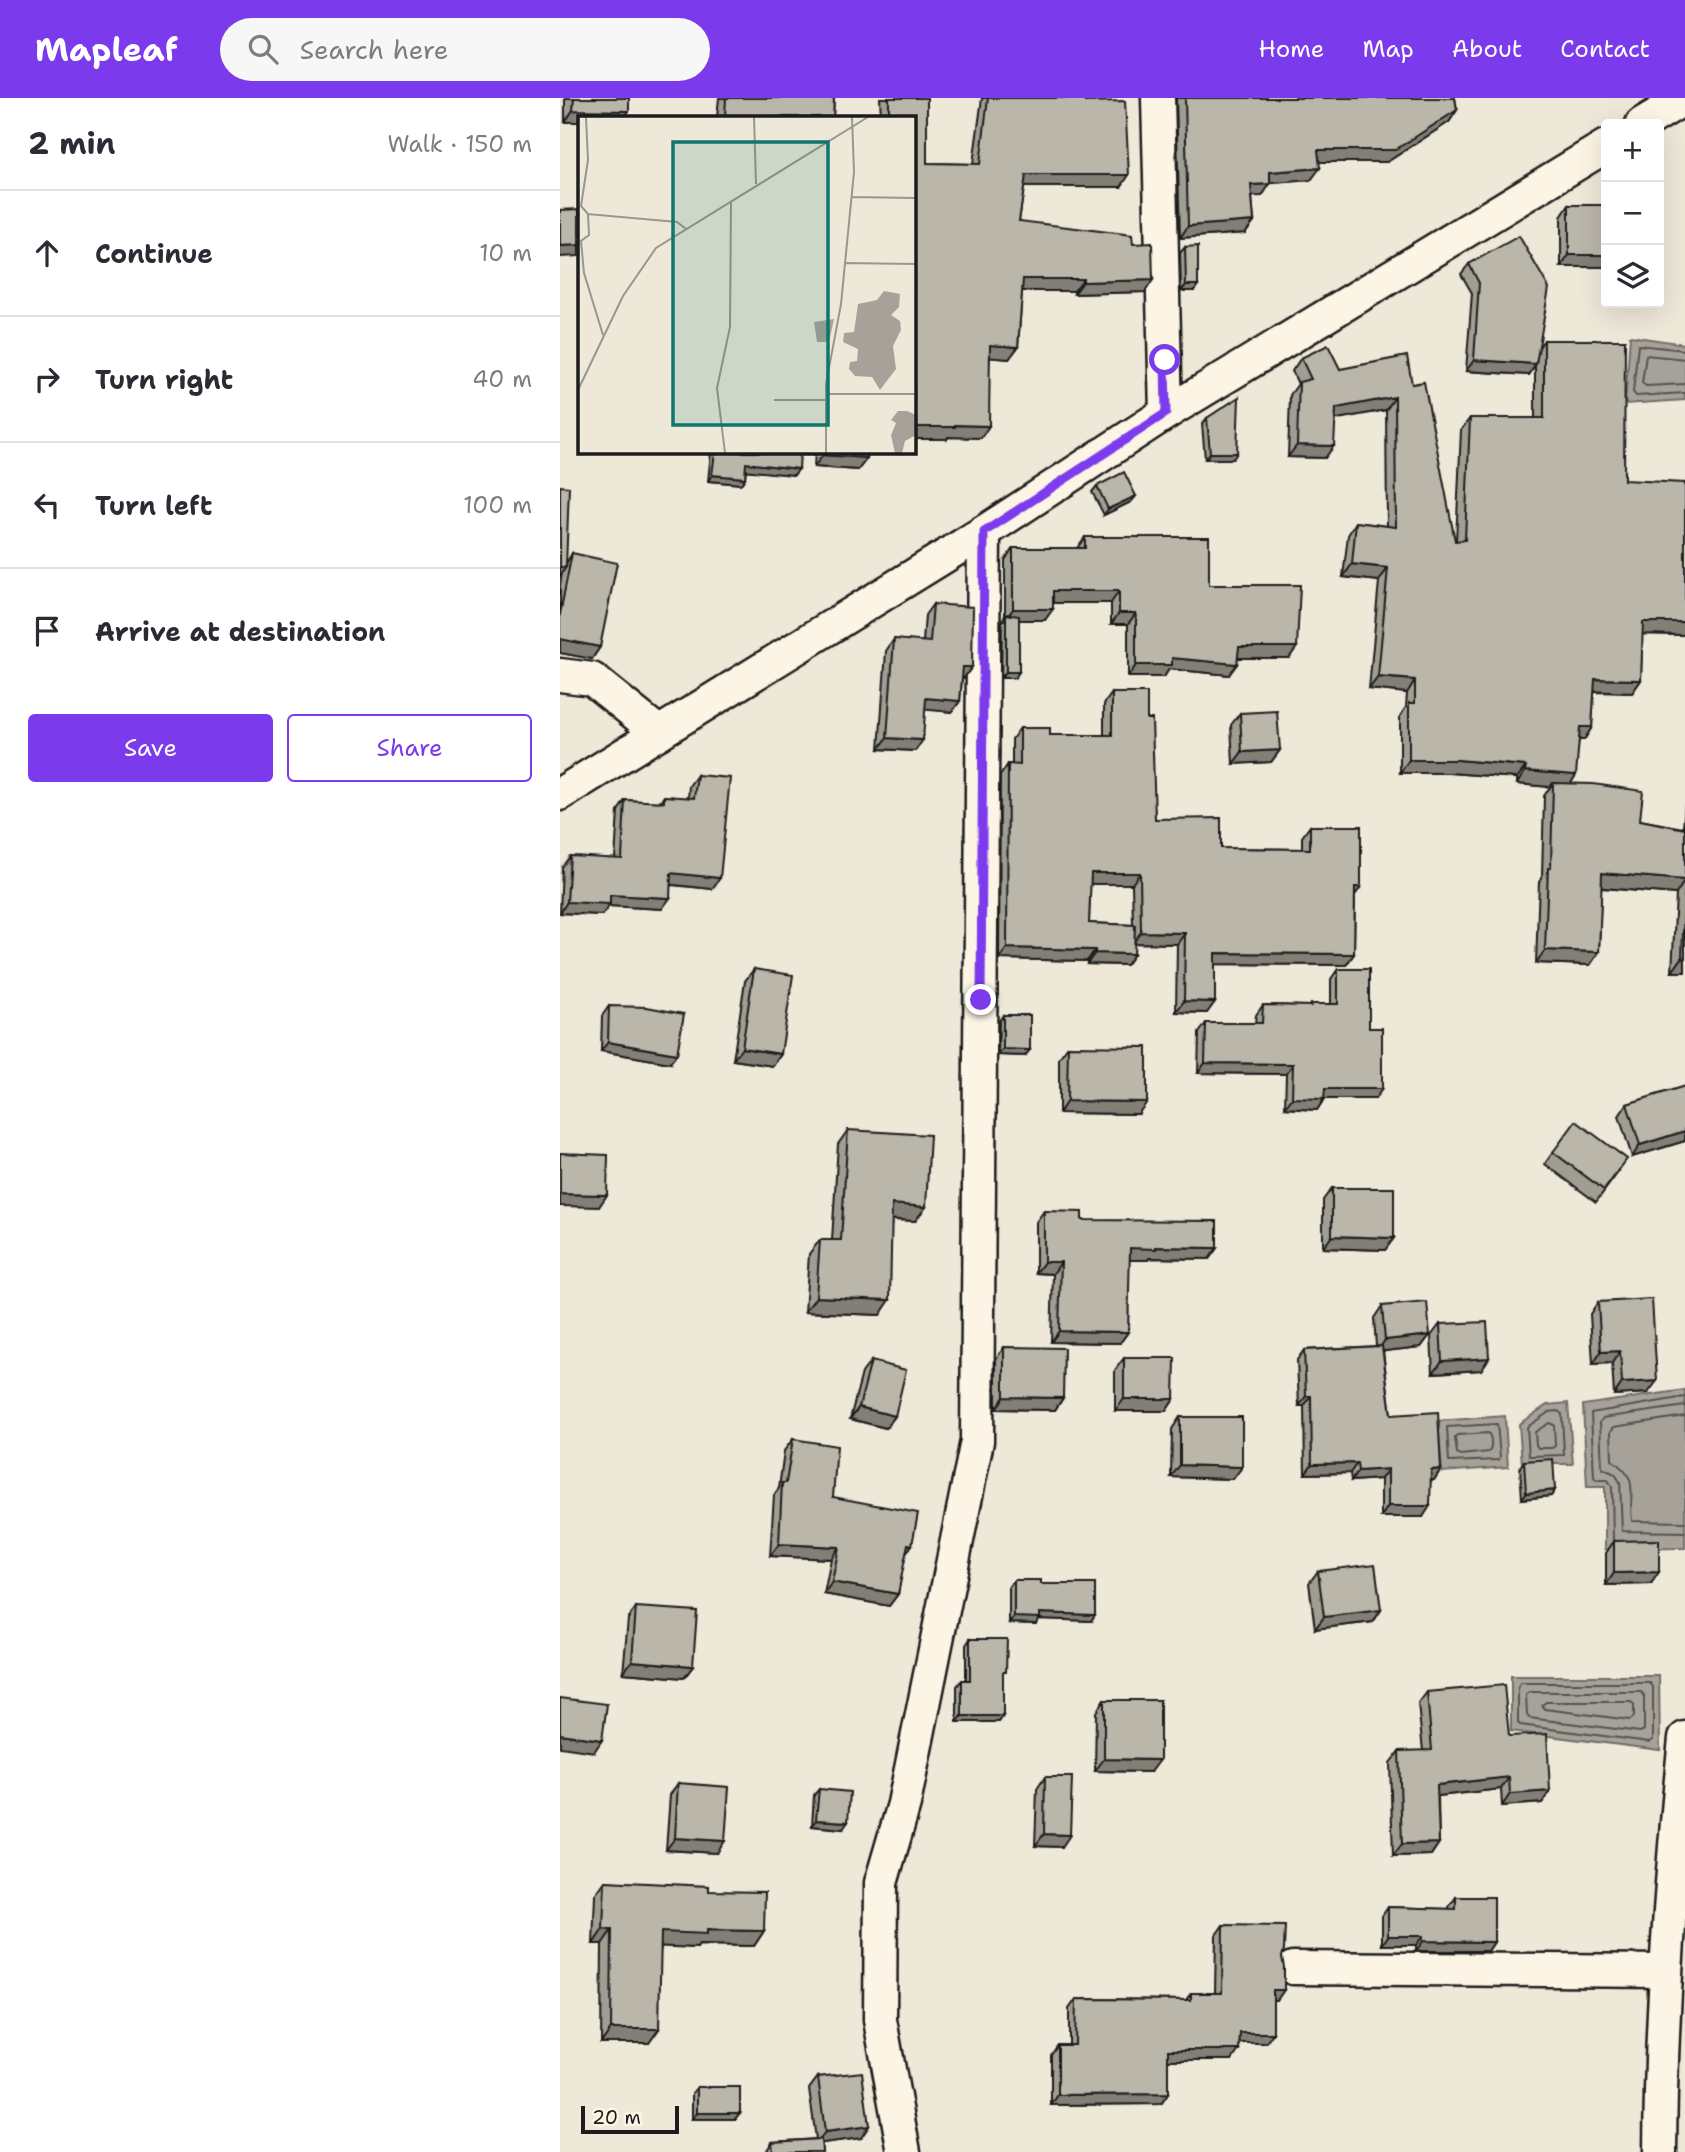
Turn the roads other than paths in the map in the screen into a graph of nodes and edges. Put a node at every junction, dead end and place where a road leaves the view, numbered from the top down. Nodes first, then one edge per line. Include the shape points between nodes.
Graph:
1 (1158, 98) edge
2 (1685, 98) edge
3 (1650, 119) edge
4 (1601, 149) edge
5 (1166, 413) junction
6 (984, 532) junction
7 (560, 675) edge
8 (659, 733) junction
9 (560, 794) edge
10 (1685, 1738) edge
11 (1676, 1927) edge
12 (1293, 1968) dead end
13 (1665, 1971) junction
14 (904, 2152) edge
15 (1661, 2152) edge

1 - 5 street
2 - 3 street
4 - 5 street
5 - 6 street
6 - 8 street
6 - 14 street via 977,1441 904,1804 881,1883 880,2020
7 - 8 street via 592,679
8 - 9 street
10 - 11 street via 1672,1857
11 - 13 street
12 - 13 street
13 - 15 street

